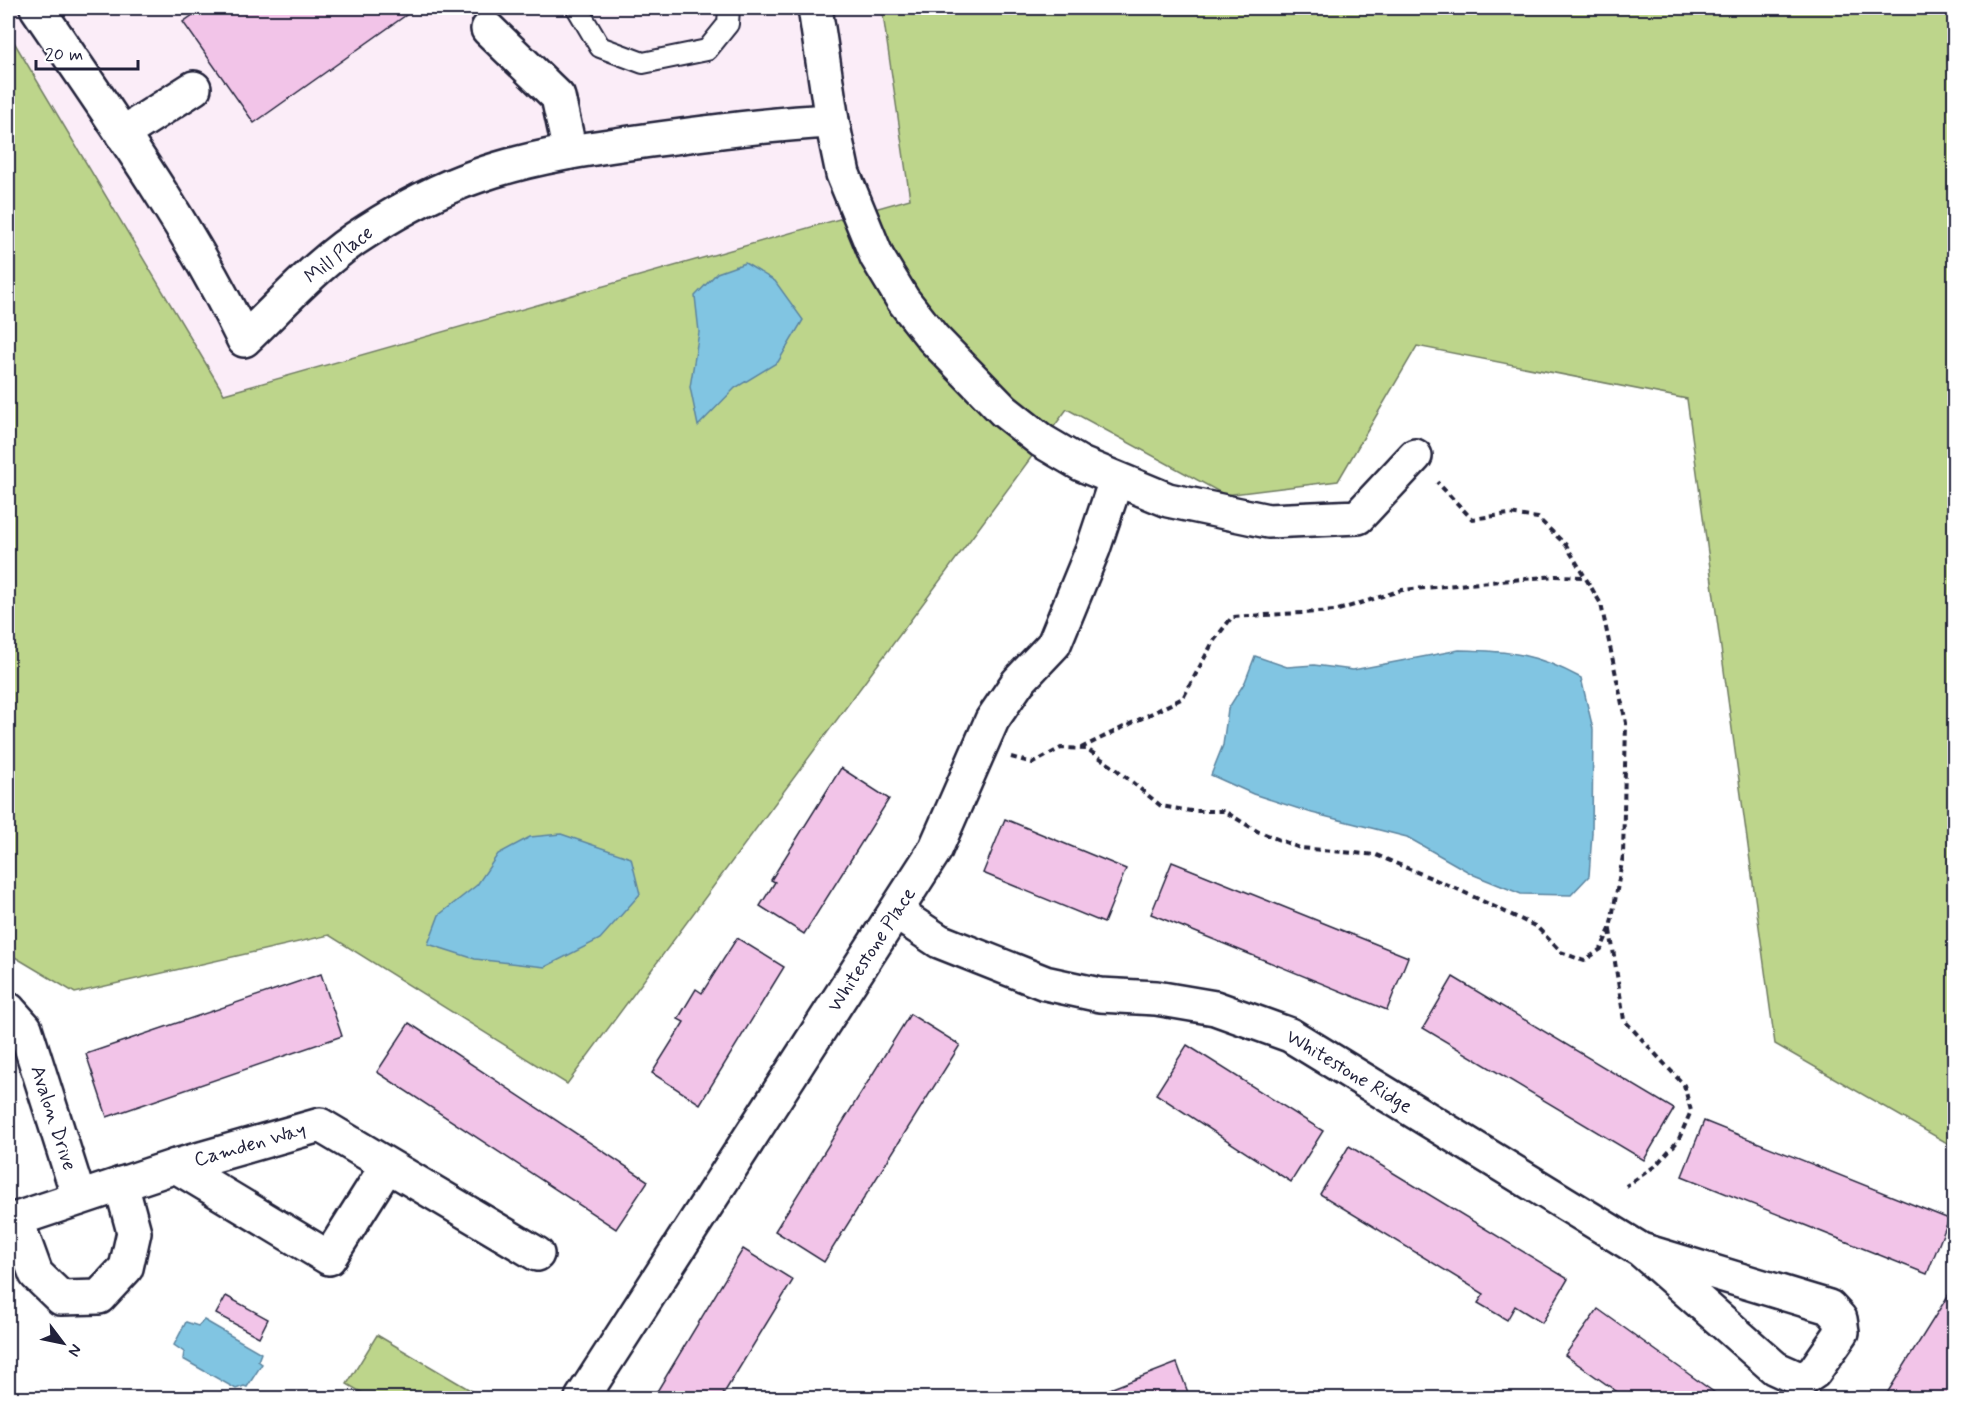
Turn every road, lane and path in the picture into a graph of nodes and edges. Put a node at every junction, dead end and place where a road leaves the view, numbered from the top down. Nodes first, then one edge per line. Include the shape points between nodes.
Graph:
1 (37, 8) edge
2 (577, 8) edge
3 (729, 8) edge
4 (815, 8) edge
5 (488, 29) dead end
6 (194, 88) dead end
7 (832, 121) junction
8 (123, 134) junction
9 (570, 152) junction
10 (1415, 456) joint
11 (1116, 480) junction
12 (1585, 577) junction
13 (978, 748) junction
14 (1080, 748) junction
15 (897, 913) junction
16 (1610, 929) junction
17 (8, 1009) edge
18 (176, 1166) junction
19 (387, 1166) junction
20 (121, 1184) junction
21 (1626, 1186) dead end
22 (79, 1198) junction
23 (12, 1221) edge
24 (1641, 1250) junction
25 (537, 1254) dead end
26 (582, 1398) edge

1 - 8 street, Mill Place
2 - 3 lane via 600,47 643,63 707,50 729,24
4 - 7 street
5 - 9 street via 558,97
6 - 8 street
7 - 9 street, Mill Place via 763,125
7 - 11 street via 843,174 858,215 903,300 1004,411 1042,441
8 - 9 street, Mill Place via 213,275 244,340 311,275 365,232 476,176
10 - 11 street via 1358,517 1268,521 1168,500
10 - 12 path via 1472,519 1509,514 1538,518 1566,545
11 - 13 street, Whitestone Place via 1054,644 1018,682
12 - 14 path via 1556,576 1401,590 1335,611 1232,617 1183,698
12 - 16 path via 1601,604 1626,723 1623,856
13 - 14 path via 1033,763 1061,748
13 - 15 street, Whitestone Place via 935,850
14 - 16 path via 1116,769 1161,806 1224,811 1257,831 1300,848 1376,855 1537,927 1561,952 1584,961 1601,950
15 - 24 street, Whitestone Ridge via 939,941 1045,983 1100,995 1156,998 1215,1008 1290,1035
15 - 26 street, Whitestone Place
16 - 21 path via 1624,1020 1684,1085 1690,1111 1678,1141 1655,1166
17 - 22 street, Avalon Drive via 25,1028
18 - 19 street, Camden Way via 320,1125
18 - 19 street via 329,1258
18 - 20 street, Camden Way
19 - 25 street, Camden Way
20 - 22 street, Camden Way
20 - 23 street via 134,1232 126,1268 99,1297 61,1298 36,1274
22 - 23 street, Camden Way
24 - 24 street, Whitestone Ridge via 1775,1368 1802,1380 1815,1372 1842,1332 1840,1319 1828,1307

